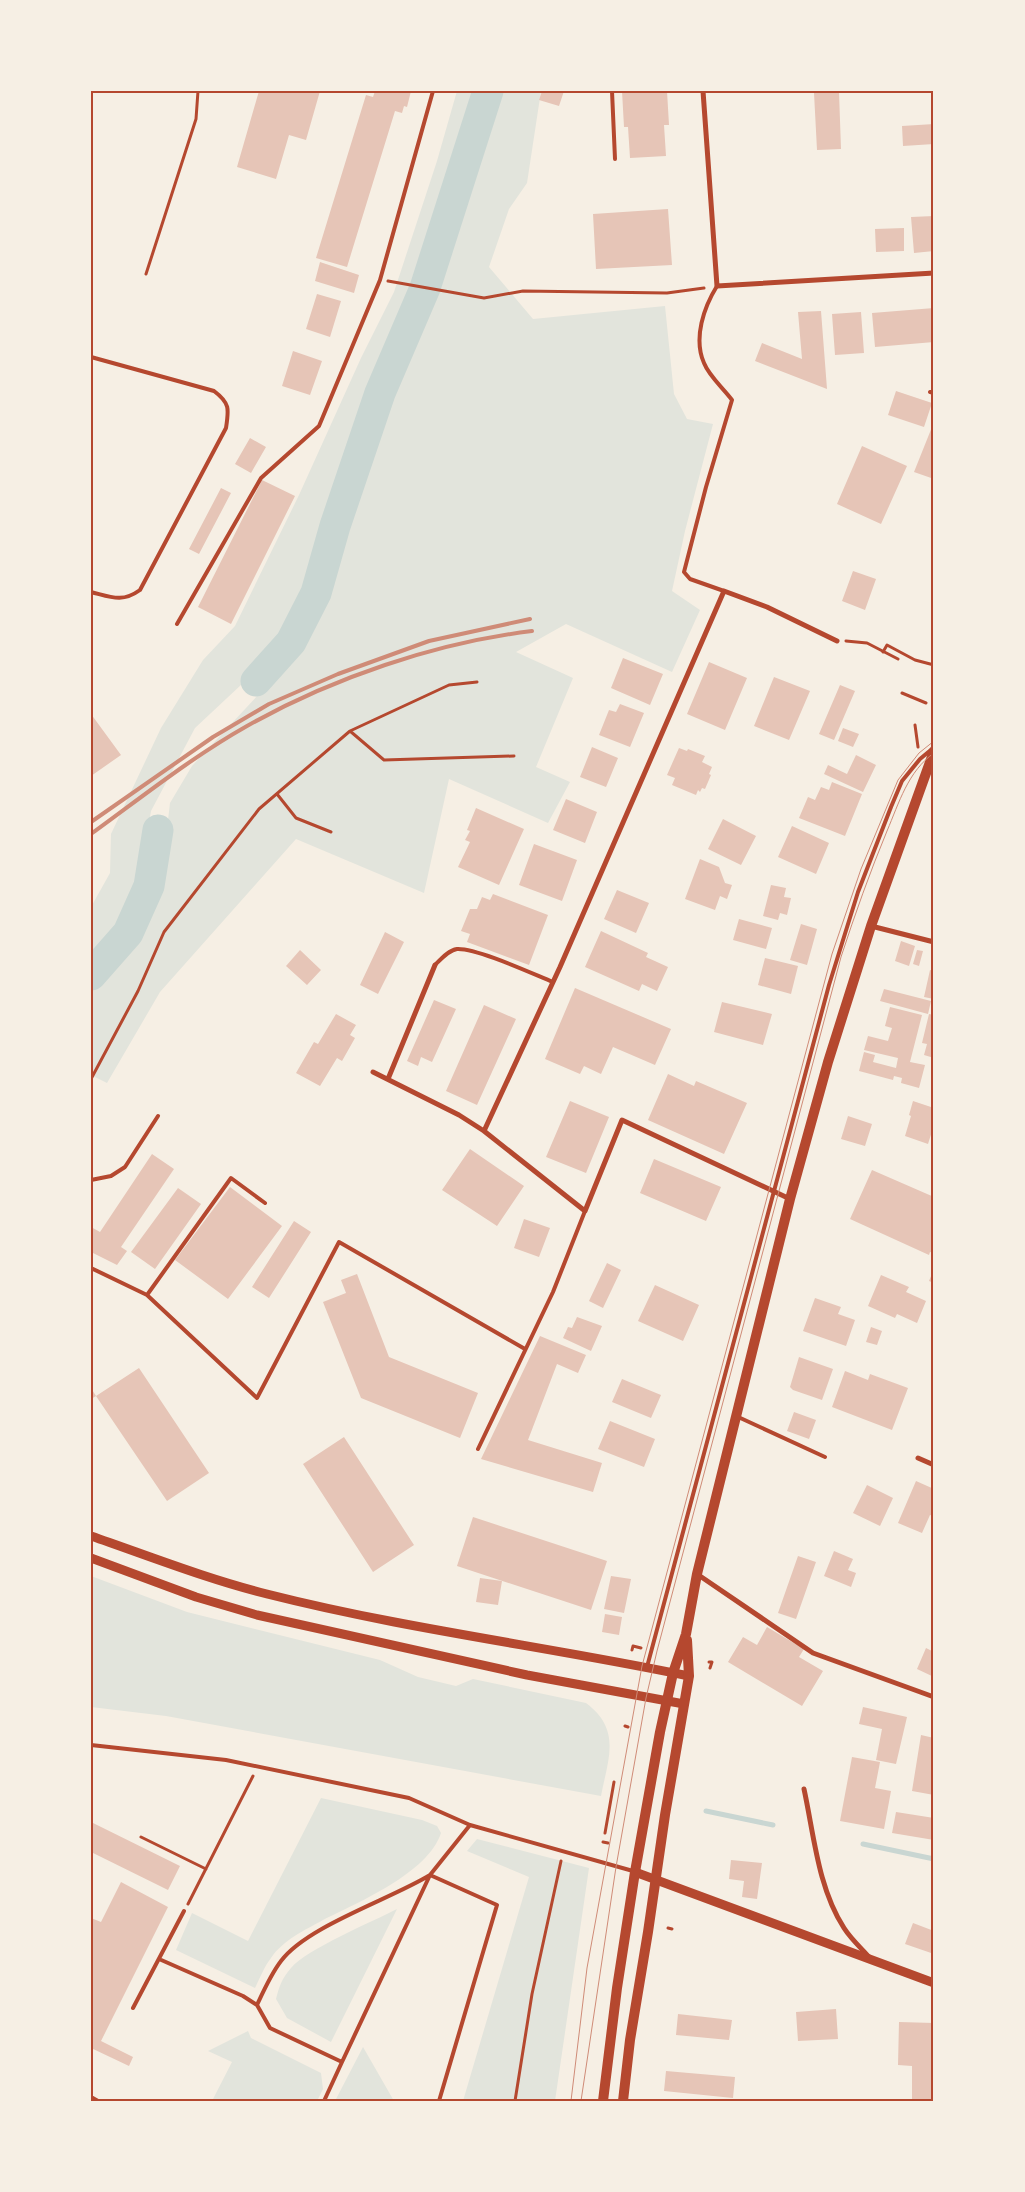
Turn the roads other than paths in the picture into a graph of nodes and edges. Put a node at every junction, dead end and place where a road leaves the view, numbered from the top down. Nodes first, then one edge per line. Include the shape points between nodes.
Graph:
1 (433, 91) edge
2 (612, 91) edge
3 (704, 91) edge
4 (615, 159) dead end
5 (934, 273) edge
6 (717, 286) junction
7 (91, 357) edge
8 (724, 591) junction
9 (91, 592) edge
10 (176, 624) dead end
11 (838, 641) road end
12 (934, 750) edge
13 (934, 776) edge
14 (923, 785) junction
15 (871, 926) junction
16 (934, 942) edge
17 (435, 965) joint
18 (553, 982) junction
19 (373, 1072) dead end
20 (388, 1079) junction
21 (158, 1116) dead end
22 (484, 1131) junction
23 (91, 1180) edge
24 (774, 1191) junction
25 (790, 1199) junction
26 (265, 1203) dead end
27 (585, 1211) junction
28 (91, 1268) edge
29 (147, 1295) junction
30 (526, 1349) junction
31 (736, 1416) junction
32 (478, 1449) dead end
33 (825, 1457) dead end
34 (918, 1458) dead end
35 (934, 1465) edge
36 (91, 1536) edge
37 (91, 1558) edge
38 (697, 1574) junction
39 (686, 1634) junction
40 (648, 1667) junction
41 (673, 1673) junction
42 (689, 1676) junction
43 (934, 1697) edge
44 (667, 1701) junction
45 (684, 1704) junction
46 (91, 1745) edge
47 (804, 1789) dead end
48 (470, 1826) junction
49 (635, 1872) junction
50 (430, 1875) junction
51 (656, 1880) junction
52 (184, 1911) road end
53 (870, 1958) junction
54 (159, 1959) junction
55 (934, 1983) edge
56 (257, 2005) junction
57 (133, 2008) dead end
58 (342, 2062) junction
59 (91, 2097) edge
60 (98, 2101) edge
61 (324, 2101) edge
62 (439, 2101) edge
63 (603, 2101) edge
64 (623, 2101) edge

1 - 10 lane via 380,280 318,426 261,478
2 - 4 lane
3 - 6 street
5 - 6 street
6 - 8 lane via 708,300 699,346 704,364 732,400 684,572 690,579
7 - 9 lane via 214,391 225,400 228,412 226,428 140,590 130,597 117,599
8 - 11 street via 767,607
8 - 18 street
12 - 14 main road
12 - 24 lane via 920,759 902,781 858,892 829,985
13 - 14 main road
14 - 15 main road
15 - 16 street
15 - 25 main road via 828,1062
17 - 18 lane via 456,949 468,950
17 - 20 street
18 - 22 street
19 - 20 street
20 - 22 street
21 - 23 lane via 125,1166 111,1176
22 - 27 street
24 - 25 street
24 - 27 street via 622,1120
24 - 40 lane
25 - 31 main road
26 - 29 lane via 231,1178
27 - 30 lane
28 - 29 lane
29 - 30 lane via 257,1398 339,1242
30 - 32 lane
31 - 33 lane
31 - 38 main road
34 - 35 street
36 - 40 street via 266,1594 331,1609
37 - 44 street via 196,1597 257,1615 527,1675
38 - 39 main road
38 - 43 street via 813,1653
39 - 41 main road
39 - 42 main road
40 - 41 street
41 - 42 street
41 - 44 main road
42 - 45 main road
44 - 45 street
44 - 49 main road
45 - 51 main road
46 - 48 lane via 226,1760 409,1798
47 - 53 street via 833,1909 845,1930
48 - 49 lane
48 - 50 lane
49 - 51 street
49 - 63 main road
50 - 56 lane via 318,1931 299,1945 281,1960
50 - 58 lane
50 - 62 lane via 497,1905
51 - 53 street
51 - 64 main road
52 - 54 lane
53 - 55 street
54 - 56 lane
54 - 57 lane
56 - 58 lane via 270,2028
58 - 61 lane
59 - 60 lane

